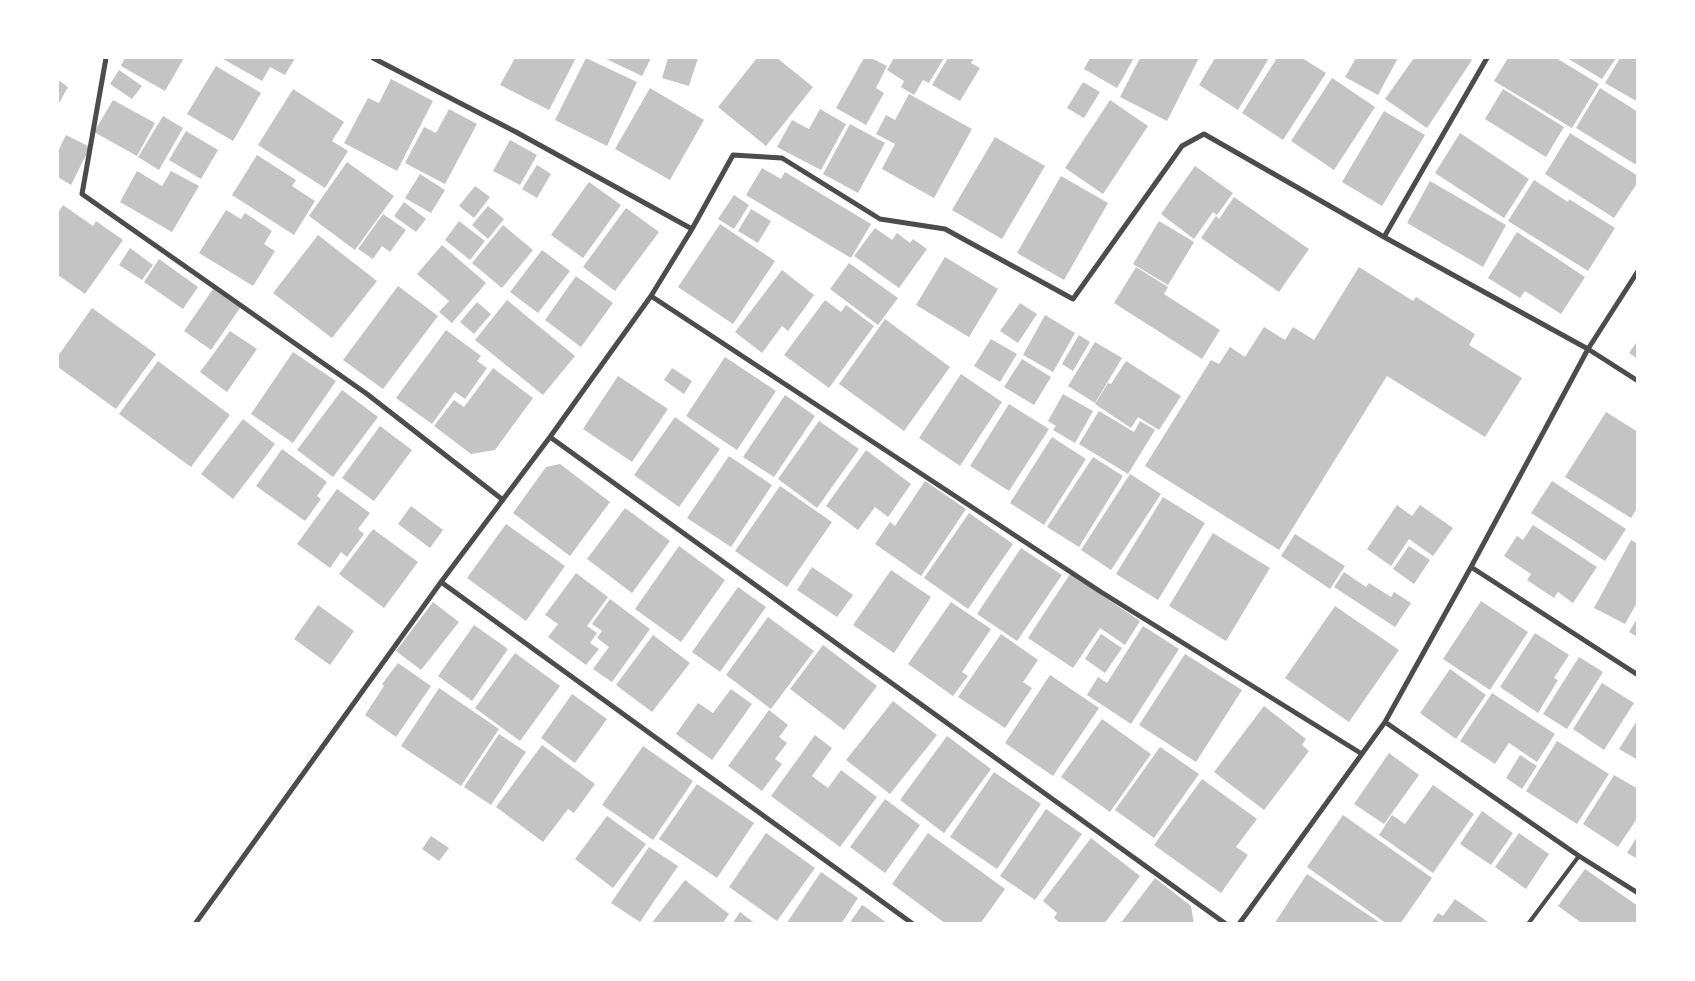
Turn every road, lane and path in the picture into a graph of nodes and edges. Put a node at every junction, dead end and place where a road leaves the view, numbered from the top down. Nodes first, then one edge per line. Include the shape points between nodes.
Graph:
1 (106, 58) edge
2 (374, 58) edge
3 (1487, 58) edge
4 (692, 229) junction
5 (1384, 236) junction
6 (1638, 271) edge
7 (651, 296) junction
8 (1588, 349) junction
9 (1638, 381) edge
10 (550, 437) junction
11 (504, 500) junction
12 (1471, 567) junction
13 (441, 582) junction
14 (1638, 675) edge
15 (1385, 722) junction
16 (1362, 754) junction
17 (1579, 856) junction
18 (1638, 893) edge
19 (195, 924) edge
20 (914, 924) edge
21 (1226, 924) edge
22 (1239, 924) edge
23 (1528, 924) edge

1 - 11 street via 82,194 367,394
2 - 4 street
3 - 5 street
4 - 5 street via 733,154 782,158 880,219 945,229 1072,299 1182,146 1204,134
4 - 7 street
5 - 8 street
6 - 8 street
7 - 10 street
7 - 16 street via 1101,592
8 - 9 street
8 - 12 street
10 - 11 street
10 - 21 street
11 - 13 street
12 - 14 street
12 - 15 street
13 - 19 street
13 - 20 street
15 - 16 street
15 - 17 street
16 - 22 street
17 - 18 street
17 - 23 lane

